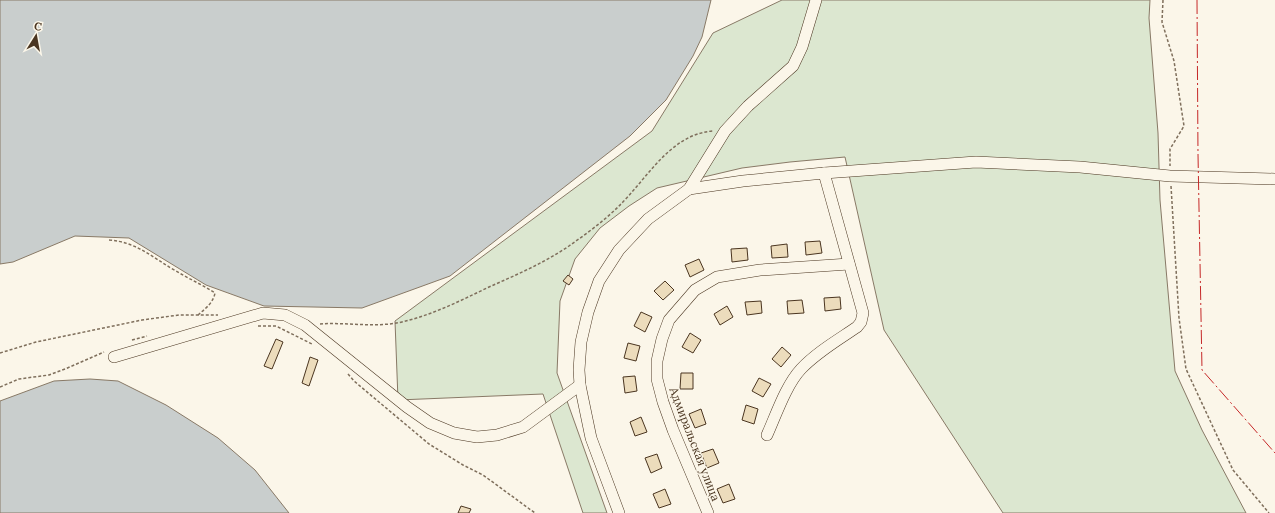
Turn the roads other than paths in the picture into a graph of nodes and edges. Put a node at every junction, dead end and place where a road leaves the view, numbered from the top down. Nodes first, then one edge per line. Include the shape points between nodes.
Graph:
1 (816, 0) edge
2 (824, 174) junction
3 (1275, 179) edge
4 (689, 189) junction
5 (849, 264) junction
6 (109, 354) road end
7 (580, 385) junction
8 (767, 435) dead end
9 (619, 513) edge
10 (708, 513) edge

1 - 4 street via 802,47 793,66 748,106 725,131
2 - 3 street via 976,162 1080,166 1170,176
2 - 4 street
2 - 5 street
4 - 7 street via 648,219 619,250 599,281 581,342
5 - 8 street via 862,313 861,322 800,370 787,391
5 - 10 street, Адмиральская улица via 760,270 717,277 695,290 670,320 657,361 658,379 673,430
6 - 7 street via 263,313 285,315 305,325 430,423 454,433 477,437 497,435 523,427
7 - 9 street via 591,438

